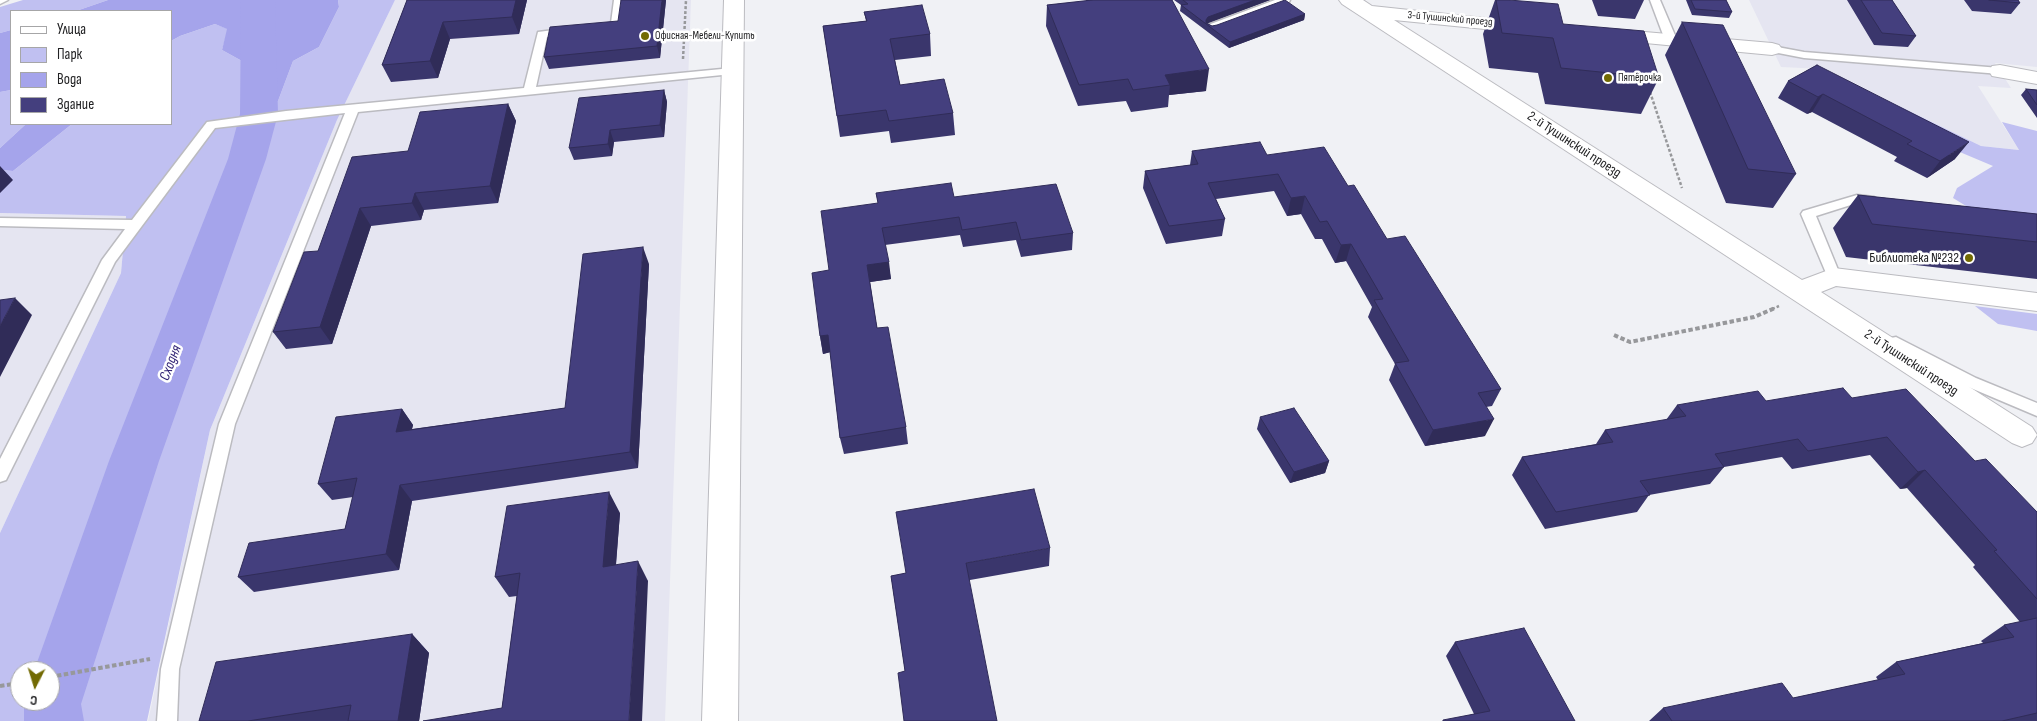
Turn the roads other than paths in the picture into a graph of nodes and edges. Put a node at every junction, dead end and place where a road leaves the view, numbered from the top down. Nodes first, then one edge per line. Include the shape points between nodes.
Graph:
1 (619, 0) edge
2 (734, 0) edge
3 (1285, 0) edge
4 (1655, 0) edge
5 (1355, 3) edge
6 (1212, 27) edge
7 (1542, 28) edge
8 (1592, 33) edge
9 (1671, 40) junction
10 (1772, 48) joint
11 (732, 71) junction
12 (2000, 72) joint
13 (2037, 78) edge
14 (529, 91) junction
15 (353, 108) junction
16 (1885, 203) edge
17 (0, 222) edge
18 (135, 225) junction
19 (1834, 277) junction
20 (1799, 291) junction
21 (2037, 302) edge
22 (2037, 410) edge
23 (2022, 435) dead end
24 (0, 475) edge
25 (167, 721) edge
26 (720, 721) edge

1 - 14 lane via 616,26 542,34
2 - 11 street
3 - 6 lane
4 - 9 lane
5 - 7 street, 3-й Тушинский проезд
5 - 20 street, 2-й Тушинский проезд
8 - 9 street
9 - 10 street
10 - 12 lane via 1804,55
11 - 14 lane
11 - 26 street
12 - 13 street
14 - 15 lane
15 - 18 lane via 211,125
15 - 25 lane via 227,424 170,669
16 - 19 lane via 1857,199 1808,214
17 - 18 lane
18 - 24 lane via 109,260
19 - 20 street
19 - 21 street
20 - 22 lane via 1972,382
20 - 23 street, 2-й Тушинский проезд

